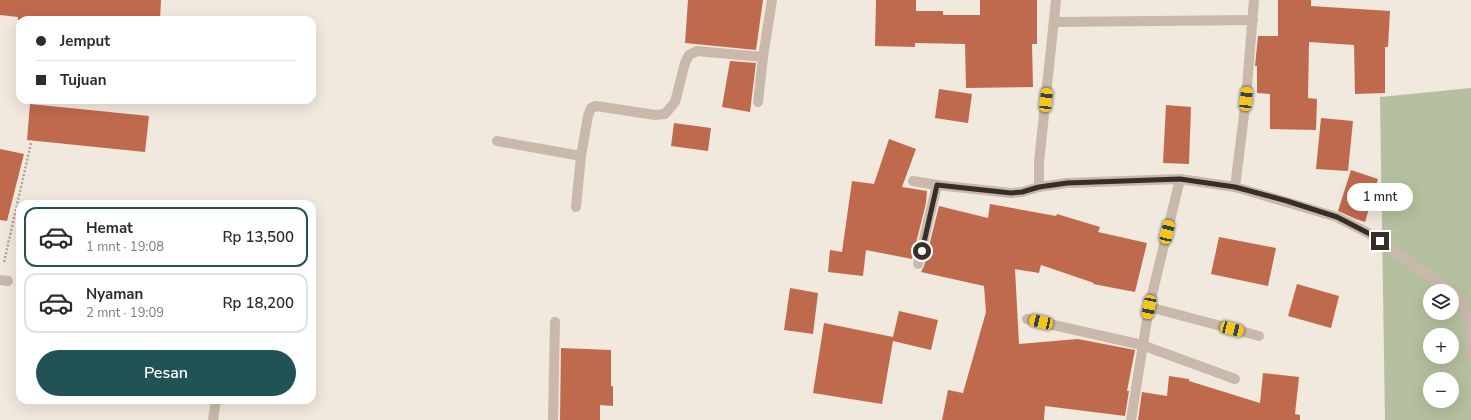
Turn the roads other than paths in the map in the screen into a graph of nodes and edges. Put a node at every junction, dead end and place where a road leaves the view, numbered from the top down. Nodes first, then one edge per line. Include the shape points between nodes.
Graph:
1 (772, 0) edge
2 (1056, 0) edge
3 (1254, 0) edge
4 (1253, 20) junction
5 (1054, 22) junction
6 (762, 57) junction
7 (758, 102) dead end
8 (497, 141) dead end
9 (581, 156) junction
10 (1180, 179) junction
11 (913, 181) dead end
12 (937, 185) junction
13 (1039, 187) junction
14 (1235, 187) junction
15 (576, 207) dead end
16 (918, 264) dead end
17 (1441, 284) edge
18 (1459, 299) edge
19 (1149, 307) junction
20 (1027, 319) dead end
21 (555, 322) dead end
22 (1259, 336) dead end
23 (1142, 346) junction
24 (1471, 356) edge
25 (1235, 379) dead end
26 (215, 404) edge
27 (213, 420) edge
28 (553, 420) edge
29 (1131, 420) edge

1 - 6 street
2 - 5 street
3 - 4 street
4 - 5 street
4 - 14 street
5 - 13 street via 1039,162
6 - 7 street
6 - 9 street via 697,51 689,55 675,102 665,114 655,115 596,106 591,108
8 - 9 street
9 - 15 street
10 - 13 street via 1067,183
10 - 14 street
10 - 19 street
11 - 12 street
12 - 13 street via 1011,193
12 - 16 street
14 - 17 street via 1337,217 1368,233
18 - 24 street via 1464,304 1470,323
19 - 22 street
19 - 23 street
20 - 23 street
21 - 28 street
23 - 25 street
23 - 29 street
26 - 27 street

